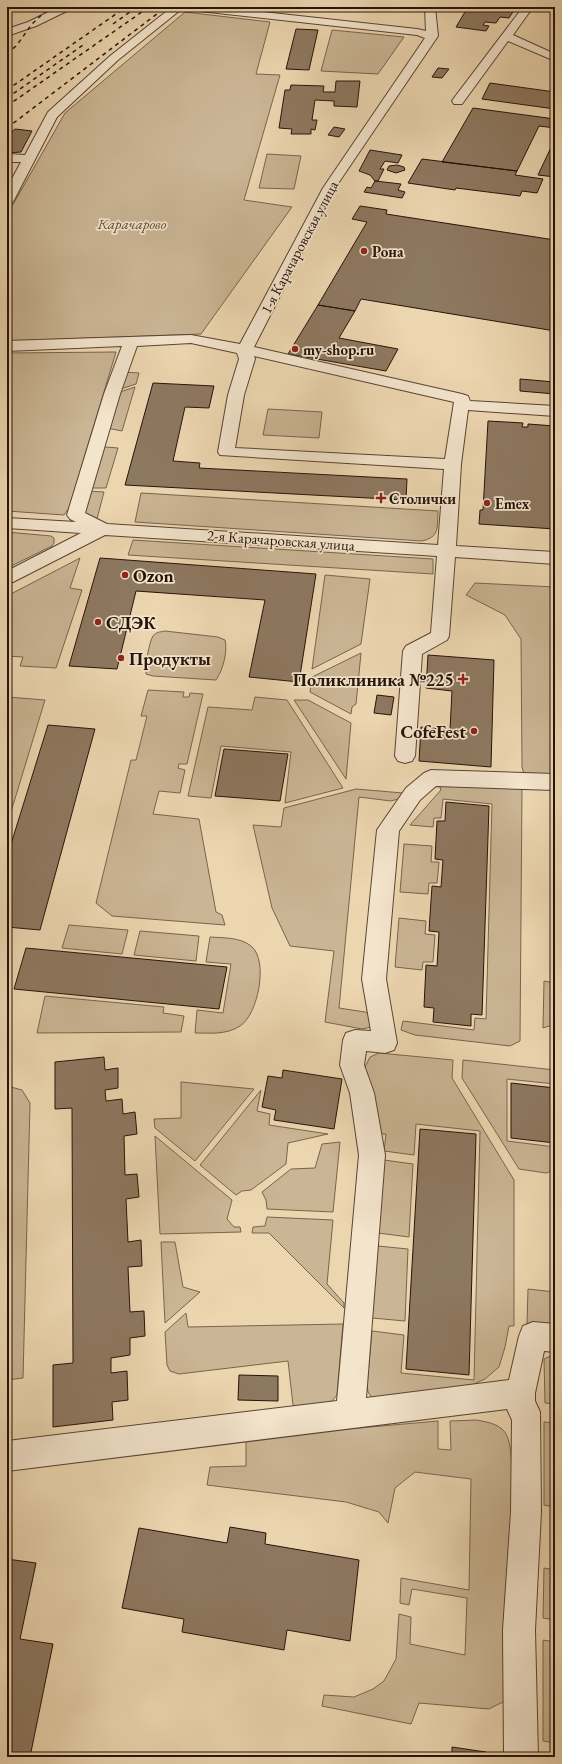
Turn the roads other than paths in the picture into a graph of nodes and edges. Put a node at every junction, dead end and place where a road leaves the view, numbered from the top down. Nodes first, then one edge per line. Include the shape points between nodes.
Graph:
1 (67, 7) edge
2 (179, 7) edge
3 (190, 7) edge
4 (430, 7) edge
5 (528, 7) edge
6 (208, 8) edge
7 (351, 10) dead end
8 (349, 25) junction
9 (7, 33) edge
10 (432, 33) junction
11 (446, 33) dead end
12 (506, 36) junction
13 (555, 58) edge
14 (458, 101) dead end
15 (7, 158) edge
16 (29, 159) junction
17 (7, 200) edge
18 (131, 342) junction
19 (7, 346) edge
20 (244, 351) junction
21 (462, 404) junction
22 (555, 411) edge
23 (453, 464) junction
24 (7, 523) edge
25 (103, 529) junction
26 (446, 550) junction
27 (555, 558) edge
28 (7, 578) edge
29 (405, 756) dead end
30 (555, 782) edge
31 (555, 1338) edge
32 (521, 1394) junction
33 (350, 1413) junction
34 (7, 1456) edge
35 (521, 1757) edge

1 - 9 street
2 - 16 street via 114,58 52,115
3 - 6 street
4 - 10 street
5 - 12 street
6 - 8 street
7 - 8 street
8 - 10 street
10 - 11 street
10 - 20 street, 1-я Карачаровская улица via 367,122 325,194
12 - 13 street
12 - 14 street
15 - 16 street
16 - 17 street
18 - 19 street
18 - 20 street via 191,339
18 - 25 street via 112,394 76,515
20 - 21 street via 299,361 462,399
20 - 23 street via 247,360 236,396 226,452
21 - 22 street
21 - 23 street
23 - 26 street
24 - 25 street, 2-я Карачаровская улица
25 - 26 street, 2-я Карачаровская улица
25 - 28 street
26 - 27 street, 2-я Карачаровская улица
26 - 29 street via 440,636 414,651
30 - 33 street via 431,778 413,794 388,830 374,979 385,1043 355,1040 352,1066 362,1093 372,1155
31 - 32 street via 533,1336
32 - 33 street
32 - 35 street via 521,1409 526,1412 526,1512 519,1630
33 - 34 street

